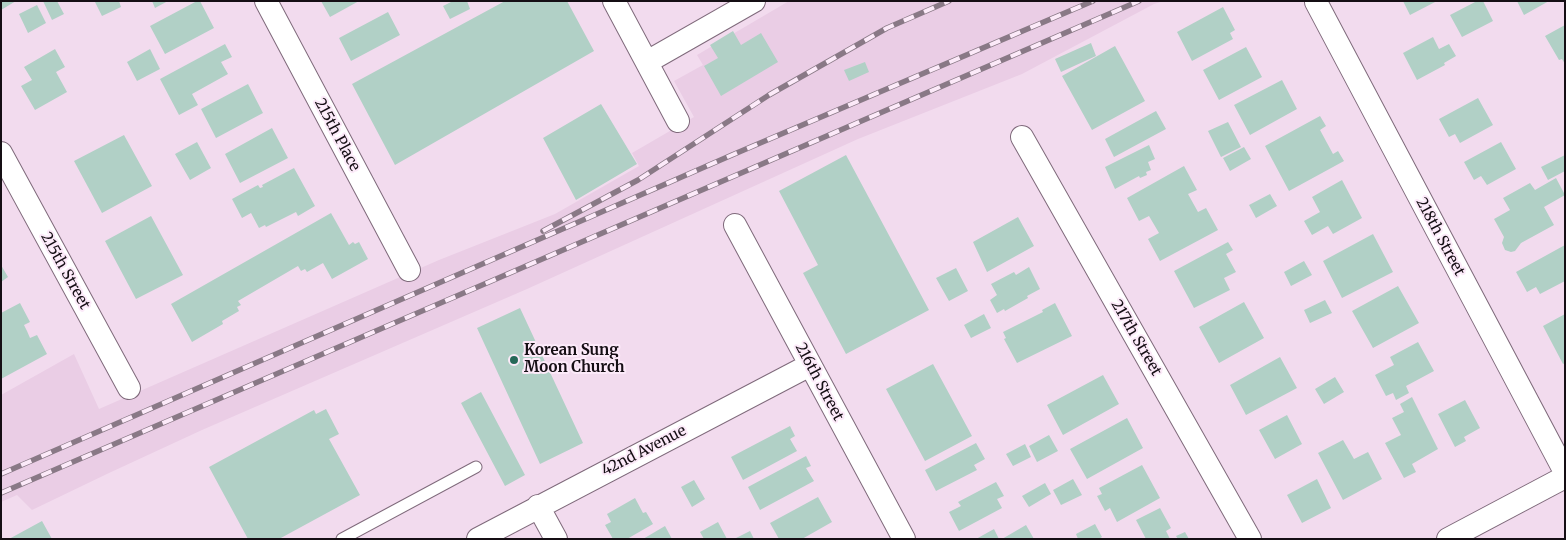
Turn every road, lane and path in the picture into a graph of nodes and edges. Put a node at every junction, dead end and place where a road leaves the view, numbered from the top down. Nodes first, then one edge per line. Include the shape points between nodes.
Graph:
1 (266, 1) edge
2 (614, 1) edge
3 (754, 1) edge
4 (1316, 2) edge
5 (646, 62) junction
6 (678, 121) dead end
7 (1022, 137) dead end
8 (1, 153) edge
9 (735, 225) dead end
10 (409, 270) dead end
11 (810, 365) junction
12 (130, 388) dead end
13 (476, 467) dead end
14 (1565, 472) edge
15 (1565, 477) edge
16 (538, 506) junction
17 (342, 539) edge
18 (478, 539) edge
19 (556, 539) edge
20 (904, 539) edge
21 (1250, 539) edge
22 (1448, 539) edge

1 - 10 street, 215th Place
2 - 5 street
3 - 5 street
4 - 14 street, 218th Street
5 - 6 street
7 - 21 street, 217th Street
8 - 12 street, 215th Street
9 - 11 street, 216th Street
11 - 16 street, 42nd Avenue
11 - 20 street, 216th Street
13 - 17 lane
15 - 22 street
16 - 18 street, 42nd Avenue
16 - 19 street

